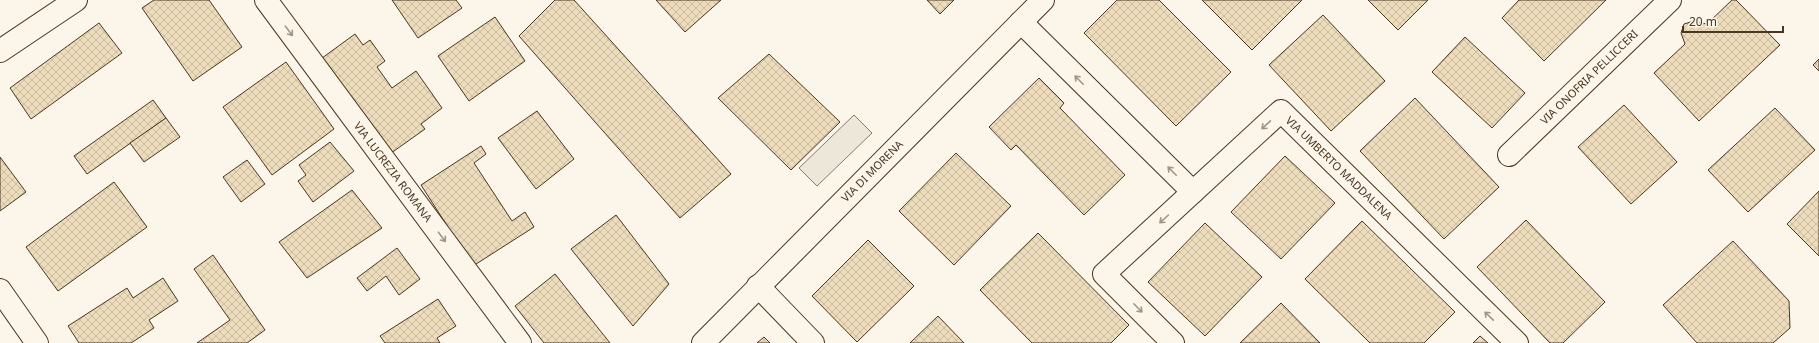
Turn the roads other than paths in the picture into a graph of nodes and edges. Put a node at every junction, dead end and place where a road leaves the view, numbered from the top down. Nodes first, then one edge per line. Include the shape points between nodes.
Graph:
1 (76, 0) edge
2 (266, 0) edge
3 (1044, 0) edge
4 (1670, 0) edge
5 (1022, 22) junction
6 (0, 51) edge
7 (1509, 155) dead end
8 (1193, 192) junction
9 (758, 286) junction
10 (0, 290) edge
11 (37, 343) edge
12 (520, 343) edge
13 (702, 343) edge
14 (813, 343) edge
15 (1173, 343) edge
16 (1517, 343) edge

1 - 6 street
2 -> 12 street, VIA LUCREZIA ROMANA
3 - 5 street, VIA DI MORENA
4 - 7 street, VIA ONOFRIA PELLICCERI
8 -> 5 street
5 - 9 street, VIA DI MORENA
8 -> 15 street via 1104,274
16 -> 8 street, VIA UMBERTO MADDALENA via 1281,111
9 - 13 street, VIA DI MORENA
9 - 14 street
10 - 11 street

